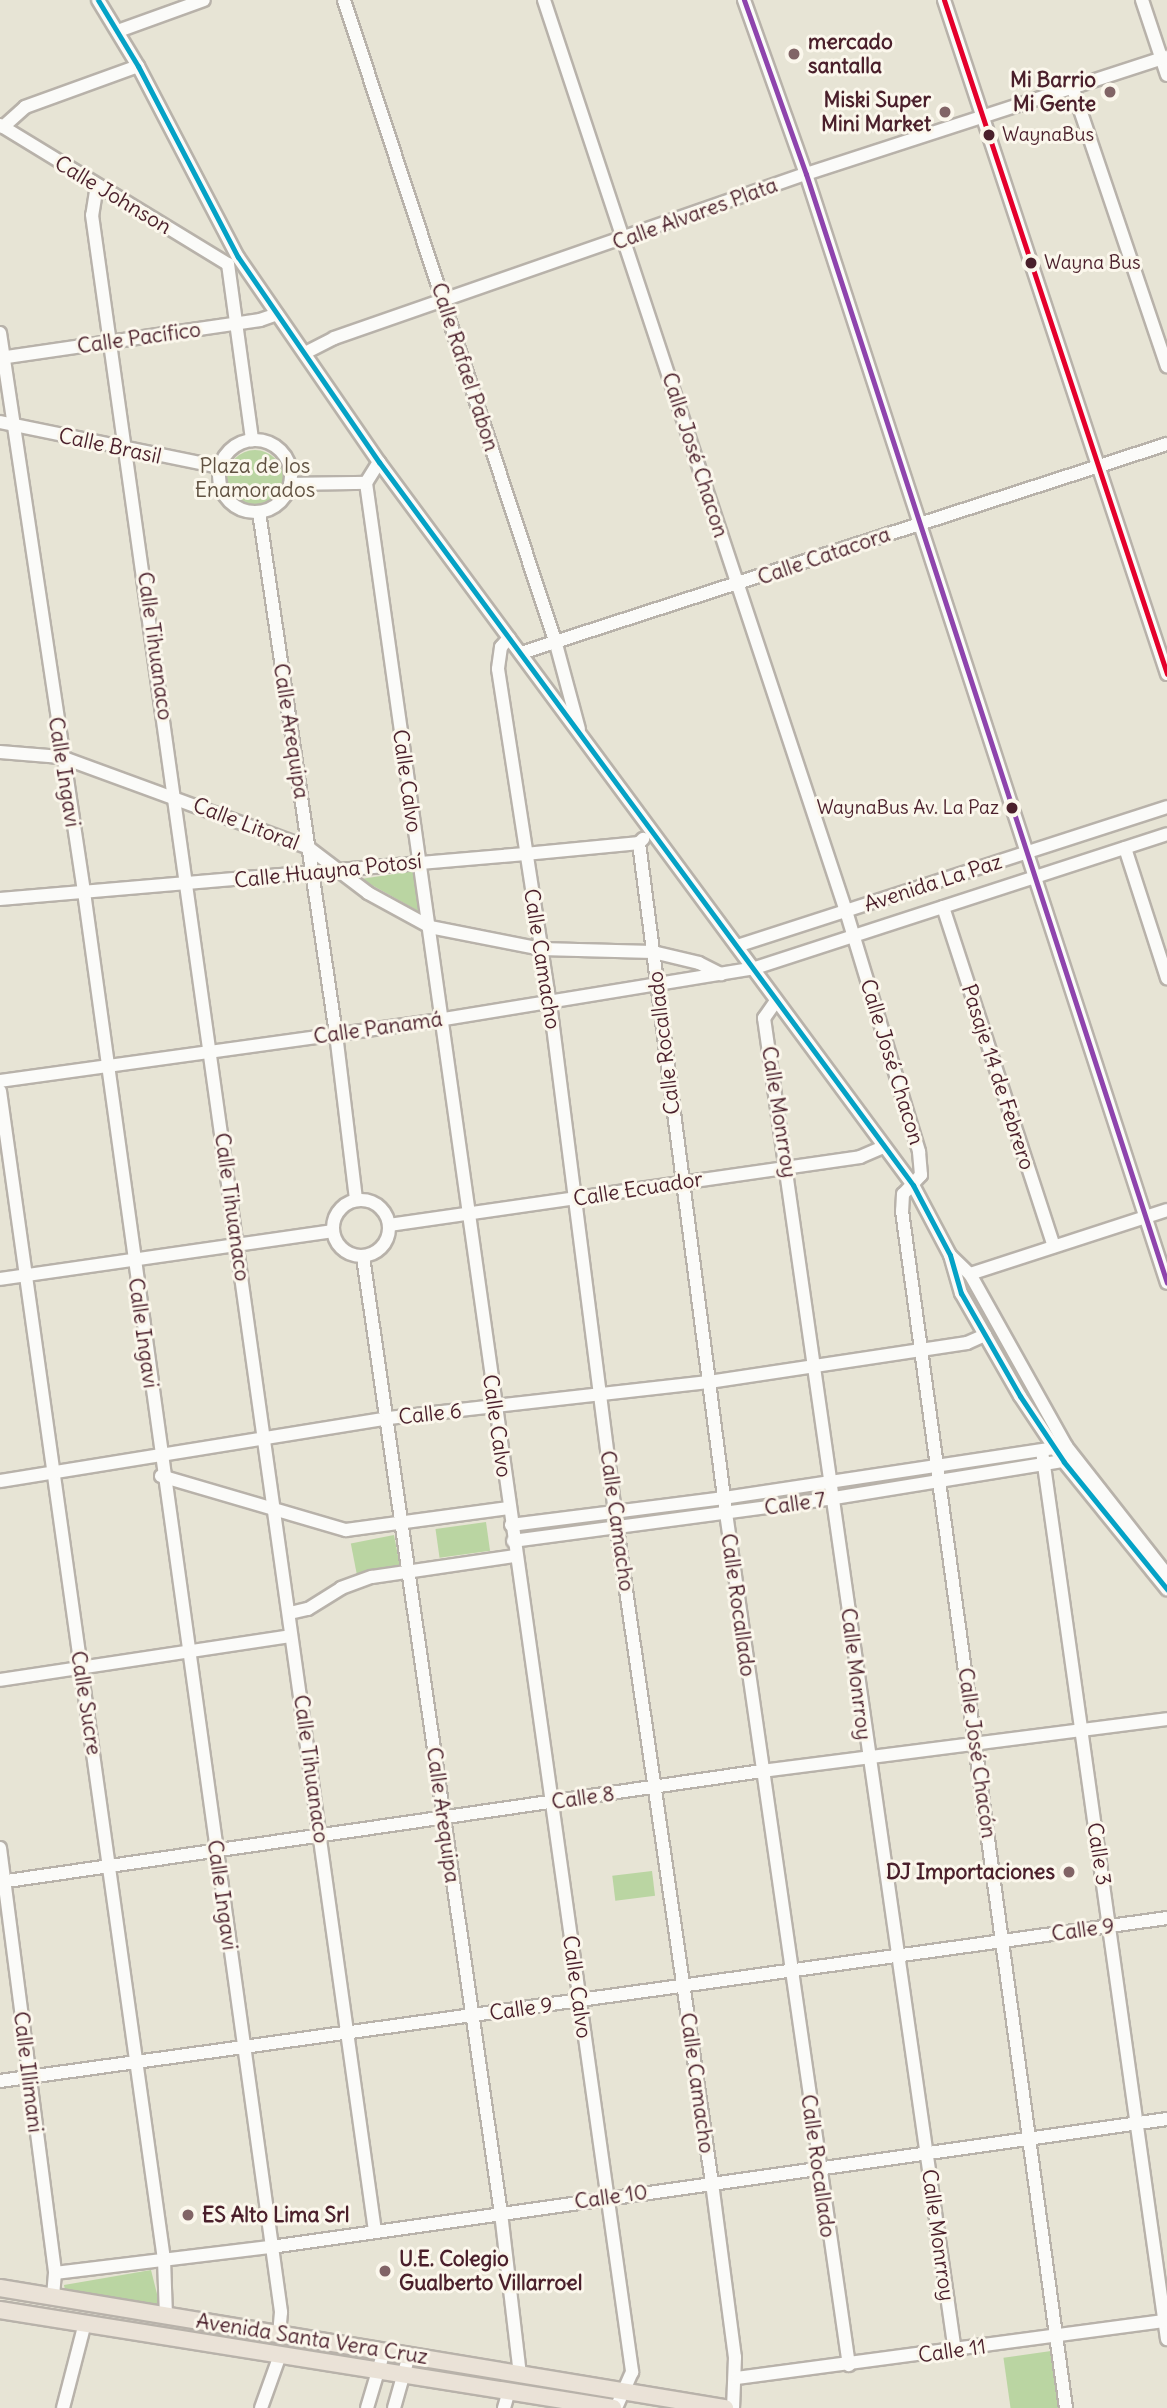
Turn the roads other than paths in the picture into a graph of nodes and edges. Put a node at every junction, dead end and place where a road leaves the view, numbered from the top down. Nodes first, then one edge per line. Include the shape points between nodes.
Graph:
1 (98, 0) edge
2 (204, 0) edge
3 (344, 0) edge
4 (544, 0) edge
5 (744, 0) edge
6 (944, 0) edge
7 (1142, 0) edge
8 (118, 31) junction
9 (1164, 58) edge
10 (138, 66) junction
11 (1167, 75) edge
12 (1072, 86) junction
13 (985, 117) junction
14 (2, 126) edge
15 (806, 174) junction
16 (97, 185) junction
17 (625, 240) junction
18 (233, 261) junction
19 (443, 301) junction
20 (276, 314) junction
21 (237, 324) junction
22 (0, 333) edge
23 (110, 342) junction
24 (305, 353) junction
25 (2, 358) edge
26 (1167, 366) edge
27 (6, 423) edge
28 (252, 440) junction
29 (1167, 444) edge
30 (127, 451) junction
31 (379, 462) junction
32 (220, 467) junction
33 (1098, 467) junction
34 (366, 483) junction
35 (290, 484) junction
36 (259, 512) junction
37 (918, 524) junction
38 (738, 586) junction
39 (509, 638) junction
40 (556, 644) junction
41 (521, 653) junction
42 (1167, 674) edge
43 (581, 736) junction
44 (0, 752) edge
45 (61, 757) junction
46 (176, 797) junction
47 (1167, 807) edge
48 (649, 830) junction
49 (1167, 834) edge
50 (639, 843) junction
51 (309, 848) junction
52 (1125, 848) junction
53 (1029, 852) junction
54 (525, 854) junction
55 (418, 862) junction
56 (339, 870) junction
57 (312, 873) junction
58 (1035, 877) junction
59 (188, 885) junction
60 (84, 892) junction
61 (0, 899) edge
62 (943, 907) junction
63 (846, 911) junction
64 (430, 927) junction
65 (853, 936) junction
66 (740, 946) junction
67 (541, 948) junction
68 (653, 952) junction
69 (755, 968) junction
70 (721, 974) junction
71 (1167, 978) edge
72 (659, 986) junction
73 (776, 1001) junction
74 (550, 1003) junction
75 (444, 1019) junction
76 (336, 1034) junction
77 (211, 1051) junction
78 (106, 1065) junction
79 (0, 1081) edge
80 (0, 1091) edge
81 (884, 1147) junction
82 (789, 1168) junction
83 (681, 1182) junction
84 (913, 1185) junction
85 (356, 1200) junction
86 (575, 1200) junction
87 (1167, 1210) edge
88 (468, 1213) junction
89 (1145, 1218) junction
90 (389, 1225) junction
91 (333, 1231) junction
92 (1054, 1246) junction
93 (237, 1247) junction
94 (950, 1255) junction
95 (363, 1257) junction
96 (133, 1261) junction
97 (970, 1274) junction
98 (25, 1276) junction
99 (0, 1279) edge
100 (1167, 1283) edge
101 (985, 1335) junction
102 (921, 1348) junction
103 (816, 1364) junction
104 (709, 1382) junction
105 (600, 1395) junction
106 (495, 1407) junction
107 (388, 1418) junction
108 (265, 1439) junction
109 (1054, 1449) junction
110 (159, 1455) junction
111 (1069, 1460) junction
112 (939, 1465) junction
113 (1045, 1465) junction
114 (53, 1473) junction
115 (162, 1475) junction
116 (0, 1480) edge
117 (831, 1481) junction
118 (941, 1482) junction
119 (834, 1498) junction
120 (724, 1499) junction
121 (275, 1507) junction
122 (509, 1508) junction
123 (615, 1511) junction
124 (726, 1513) junction
125 (402, 1524) junction
126 (511, 1525) junction
127 (617, 1528) junction
128 (513, 1541) junction
129 (515, 1556) junction
130 (410, 1572) junction
131 (1167, 1575) edge
132 (1167, 1589) edge
133 (290, 1613) junction
134 (291, 1636) junction
135 (188, 1654) junction
136 (80, 1669) junction
137 (0, 1680) edge
138 (1167, 1719) edge
139 (1081, 1731) junction
140 (974, 1743) junction
141 (867, 1757) junction
142 (762, 1771) junction
143 (657, 1788) junction
144 (550, 1803) junction
145 (444, 1819) junction
146 (320, 1837) junction
147 (0, 1848) edge
148 (216, 1852) junction
149 (111, 1866) junction
150 (2, 1882) edge
151 (1167, 1918) edge
152 (1110, 1926) junction
153 (1004, 1941) junction
154 (897, 1957) junction
155 (790, 1972) junction
156 (684, 1985) junction
157 (579, 2000) junction
158 (471, 2016) junction
159 (350, 2032) junction
160 (242, 2049) junction
161 (137, 2062) junction
162 (27, 2077) junction
163 (0, 2081) edge
164 (1167, 2119) edge
165 (1136, 2123) junction
166 (1029, 2138) junction
167 (926, 2154) junction
168 (817, 2169) junction
169 (712, 2183) junction
170 (605, 2198) junction
171 (501, 2213) junction
172 (375, 2230) junction
173 (271, 2247) junction
174 (164, 2259) junction
175 (55, 2273) junction
176 (0, 2288) edge
177 (53, 2297) junction
178 (0, 2310) edge
179 (166, 2315) junction
180 (1166, 2322) edge
181 (85, 2323) junction
182 (279, 2334) junction
183 (1057, 2337) junction
184 (1167, 2339) edge
185 (384, 2351) junction
186 (955, 2351) junction
187 (280, 2355) junction
188 (409, 2355) junction
189 (849, 2365) junction
190 (379, 2370) junction
191 (520, 2374) junction
192 (405, 2375) junction
193 (737, 2378) junction
194 (509, 2391) junction
195 (624, 2392) junction
196 (63, 2408) edge
197 (261, 2408) edge
198 (367, 2408) edge
199 (394, 2408) edge
200 (504, 2408) edge
201 (614, 2408) edge
202 (725, 2408) edge
203 (733, 2408) edge
204 (1066, 2408) edge

1 - 8 street
2 - 8 street
3 - 19 street, Calle Rafael Pabon
4 - 17 street, Calle José Chacon
5 - 15 street
6 - 13 street
7 - 9 street
8 - 10 street
9 - 11 street
9 - 12 street, Calle Alvares Plata
10 - 14 street via 25,107
10 - 18 street
12 - 13 street, Calle Alvares Plata
12 - 26 street
13 - 15 street, Calle Alvares Plata
13 - 33 street
14 - 16 street, Calle Johnson
15 - 17 street, Calle Alvares Plata
15 - 37 street
16 - 18 street, Calle Johnson
16 - 23 street, Calle Tihuanaco via 92,215
17 - 19 street, Calle Alvares Plata
17 - 38 street, Calle José Chacon
18 - 20 street
18 - 21 street
19 - 24 street, Calle Alvares Plata via 334,338
19 - 40 street, Calle Rafael Pabon
20 - 21 street, Calle Pacífico
20 - 24 street
21 - 23 street, Calle Pacífico
21 - 28 street
22 - 25 street, Calle Ingavi
23 - 25 street, Calle Pacífico
23 - 30 street, Calle Tihuanaco
24 - 31 street
25 - 27 street, Calle Ingavi
27 - 30 street, Calle Brasil
27 - 45 street, Calle Ingavi
28 - 32 street via 232,448
28 - 35 street via 274,445 284,456
29 - 33 street, Calle Catacora
30 - 32 street, Calle Brasil
30 - 46 street, Calle Tihuanaco
31 - 34 street
31 - 39 street
32 - 36 street via 220,484 228,499 242,509
33 - 37 street, Calle Catacora
33 - 42 street
34 - 35 street
34 - 55 street, Calle Calvo
35 - 36 street via 279,503
36 - 51 street, Calle Arequipa
37 - 38 street, Calle Catacora
37 - 53 street
38 - 40 street, Calle Catacora
38 - 63 street, Calle José Chacon
39 - 41 street
39 - 54 street, Calle Camacho via 501,647 498,669
40 - 41 street, Calle Catacora
40 - 43 street, Calle Rafael Pabon
41 - 43 street
43 - 48 street
44 - 45 street, Calle Litoral
45 - 46 street, Calle Litoral
45 - 60 street, Calle Ingavi
46 - 51 street, Calle Litoral
46 - 59 street, Calle Tihuanaco
47 - 53 street, Avenida La Paz
48 - 50 street
48 - 66 street
49 - 52 street, Avenida La Paz
50 - 54 street, Calle Huayna Potosí
50 - 68 street, Calle Rocallado
51 - 56 street, Calle Litoral
51 - 57 street, Calle Arequipa
52 - 58 street, Avenida La Paz
52 - 71 street
53 - 58 street
53 - 63 street, Avenida La Paz
54 - 55 street, Calle Huayna Potosí
54 - 67 street, Calle Camacho
55 - 56 street, Calle Huayna Potosí
55 - 64 street, Calle Calvo
56 - 57 street, Calle Huayna Potosí
56 - 64 street, Calle Litoral via 368,893
57 - 59 street, Calle Huayna Potosí
57 - 76 street, Calle Arequipa
58 - 62 street, Avenida La Paz
58 - 89 street
59 - 60 street, Calle Huayna Potosí
59 - 77 street, Calle Tihuanaco
60 - 61 street, Calle Huayna Potosí
60 - 78 street, Calle Ingavi
62 - 65 street, Avenida La Paz
62 - 92 street, Pasaje 14 de Febrero
63 - 65 street, Calle José Chacon
63 - 66 street, Avenida La Paz
64 - 67 street, Calle Litoral
64 - 75 street, Calle Calvo
65 - 69 street, Avenida La Paz
65 - 84 street, Calle José Chacon via 919,1152 921,1175
66 - 69 street
67 - 68 street, Calle Litoral
67 - 74 street, Calle Camacho
68 - 70 street, Calle Litoral via 699,962
68 - 72 street, Calle Rocallado
69 - 70 street, Calle Panamá
69 - 73 street
70 - 72 street, Calle Panamá
72 - 74 street, Calle Panamá
72 - 83 street, Calle Rocallado
73 - 81 street
73 - 82 street, Calle Monrroy via 764,1018
74 - 75 street, Calle Panamá
74 - 86 street, Calle Camacho
75 - 76 street, Calle Panamá
75 - 88 street, Calle Calvo
76 - 77 street, Calle Panamá
76 - 85 street, Calle Arequipa
77 - 78 street, Calle Panamá
77 - 93 street, Calle Tihuanaco
78 - 79 street, Calle Panamá
78 - 96 street, Calle Ingavi
80 - 98 street, Calle Sucre
81 - 82 street, Calle Ecuador via 870,1155
81 - 84 street
82 - 83 street, Calle Ecuador
82 - 103 street, Calle Monrroy
83 - 86 street, Calle Ecuador
83 - 104 street, Calle Rocallado
84 - 94 street
84 - 102 street, Calle José Chacón via 904,1194 902,1210
85 - 90 street via 378,1205
85 - 91 street via 340,1209
86 - 88 street, Calle Ecuador
86 - 105 street, Calle Camacho
87 - 89 street
88 - 90 street, Calle Ecuador
88 - 106 street, Calle Calvo
89 - 92 street
89 - 100 street
90 - 95 street via 384,1245
91 - 93 street
91 - 95 street via 345,1252
92 - 97 street
93 - 96 street
93 - 108 street, Calle Tihuanaco
94 - 97 street
94 - 101 street via 954,1280
95 - 107 street, Calle Arequipa
96 - 98 street
96 - 110 street, Calle Ingavi
97 - 109 street
98 - 99 street
98 - 114 street, Calle Sucre
101 - 102 street, Calle 6 via 967,1343
101 - 109 street
102 - 103 street, Calle 6
102 - 112 street, Calle José Chacón
103 - 104 street, Calle 6
103 - 117 street, Calle Monrroy
104 - 105 street, Calle 6
104 - 120 street, Calle Rocallado
105 - 106 street, Calle 6
105 - 123 street, Calle Camacho
106 - 107 street, Calle 6
106 - 122 street, Calle Calvo
107 - 108 street, Calle 6
107 - 125 street, Calle Arequipa
108 - 110 street, Calle 6
108 - 121 street, Calle Tihuanaco
109 - 111 street
109 - 112 street, Calle 7
109 - 113 street, Calle 3
110 - 114 street, Calle 6
110 - 115 street, Calle Ingavi
111 - 113 street, Calle 7
111 - 131 street
111 - 132 street
112 - 117 street, Calle 7
112 - 118 street, Calle José Chacón
113 - 118 street, Calle 7
113 - 139 street, Calle 3
114 - 116 street, Calle 6
114 - 136 street, Calle Sucre
115 - 121 street
115 - 135 street, Calle Ingavi
117 - 119 street, Calle Monrroy
117 - 120 street, Calle 7
118 - 119 street, Calle 7
118 - 140 street, Calle José Chacón
119 - 124 street, Calle 7
119 - 141 street, Calle Monrroy
120 - 123 street, Calle 7
120 - 124 street, Calle Rocallado
121 - 125 street via 346,1530
121 - 133 street, Calle Tihuanaco
122 - 125 street
122 - 126 street, Calle Calvo
123 - 126 street, Calle 7
123 - 127 street, Calle Camacho
124 - 127 street, Calle 7
124 - 142 street, Calle Rocallado
125 - 130 street, Calle Arequipa
126 - 128 street, Calle Calvo
127 - 128 street, Calle 7
127 - 143 street, Calle Camacho
128 - 129 street, Calle Calvo
129 - 130 street
129 - 144 street, Calle Calvo
130 - 133 street via 354,1581 308,1609
130 - 145 street, Calle Arequipa
133 - 134 street, Calle Tihuanaco
134 - 135 street
134 - 146 street, Calle Tihuanaco
135 - 136 street
135 - 148 street, Calle Ingavi
136 - 137 street
136 - 149 street, Calle Sucre
138 - 139 street, Calle 8
139 - 140 street, Calle 8
139 - 152 street, Calle 3
140 - 141 street, Calle 8
140 - 153 street, Calle José Chacón
141 - 142 street, Calle 8
141 - 154 street, Calle Monrroy
142 - 143 street, Calle 8
142 - 155 street, Calle Rocallado
143 - 144 street, Calle 8
143 - 156 street, Calle Camacho
144 - 145 street, Calle 8
144 - 157 street, Calle Calvo
145 - 146 street, Calle 8
145 - 158 street, Calle Arequipa
146 - 148 street, Calle 8
146 - 159 street, Calle Tihuanaco
147 - 150 street, Calle Illimani
148 - 149 street, Calle 8
148 - 160 street, Calle Ingavi
149 - 150 street, Calle 8
149 - 161 street, Calle Sucre
150 - 162 street, Calle Illimani
151 - 152 street, Calle 9
152 - 153 street, Calle 9
152 - 165 street, Calle 3
153 - 154 street, Calle 9
153 - 166 street, Calle José Chacón
154 - 155 street, Calle 9
154 - 167 street, Calle Monrroy
155 - 156 street, Calle 9
155 - 168 street, Calle Rocallado
156 - 157 street, Calle 9
156 - 169 street, Calle Camacho
157 - 158 street, Calle 9
157 - 170 street, Calle Calvo
158 - 159 street, Calle 9
158 - 171 street, Calle Arequipa
159 - 160 street, Calle 9
159 - 172 street, Calle Tihuanaco
160 - 161 street, Calle 9
160 - 173 street, Calle Ingavi
161 - 162 street, Calle 9
161 - 174 street, Calle Sucre
162 - 163 street, Calle 9
162 - 175 street, Calle Illimani
164 - 165 street, Calle 10
165 - 166 street, Calle 10
165 - 180 street, Calle 3
166 - 167 street, Calle 10
166 - 183 street, Calle José Chacón
167 - 168 street, Calle 10
167 - 186 street, Calle Monrroy
168 - 169 street, Calle 10
168 - 189 street, Calle Rocallado
169 - 170 street, Calle 10
169 - 193 street, Calle Camacho
170 - 171 street, Calle 10
170 - 195 street, Calle Calvo via 632,2372
171 - 172 street, Calle 10
171 - 191 street, Calle Arequipa
172 - 173 street, Calle 10
173 - 174 street, Calle 10
173 - 182 street, Calle Ingavi via 281,2312
174 - 175 street, Calle 10
174 - 179 street, Calle Sucre
175 - 177 street, Calle Illimani
176 - 177 main road, Avenida Santa Vera Cruz
177 - 179 main road, Avenida Santa Vera Cruz
178 - 181 main road, Avenida Santa Vera Cruz
179 - 182 main road, Avenida Santa Vera Cruz
180 - 183 street, Calle 11
180 - 184 street, Calle 3
181 - 187 main road, Avenida Santa Vera Cruz
181 - 196 street
182 - 185 main road, Avenida Santa Vera Cruz
183 - 186 street, Calle 11
183 - 204 street, Calle José Chacón
185 - 188 main road, Avenida Santa Vera Cruz
185 - 190 street
186 - 189 street, Calle 11
187 - 190 main road, Avenida Santa Vera Cruz
187 - 197 street
188 - 191 main road, Avenida Santa Vera Cruz
188 - 192 street
189 - 193 street, Calle 11
190 - 192 main road, Avenida Santa Vera Cruz
190 - 198 street
191 - 195 main road, Avenida Santa Vera Cruz
192 - 194 main road, Avenida Santa Vera Cruz
192 - 199 street
193 - 203 street, Calle Camacho
194 - 200 street
194 - 201 main road, Avenida Santa Vera Cruz
195 - 201 street, Calle Calvo
195 - 202 main road, Avenida Santa Vera Cruz

